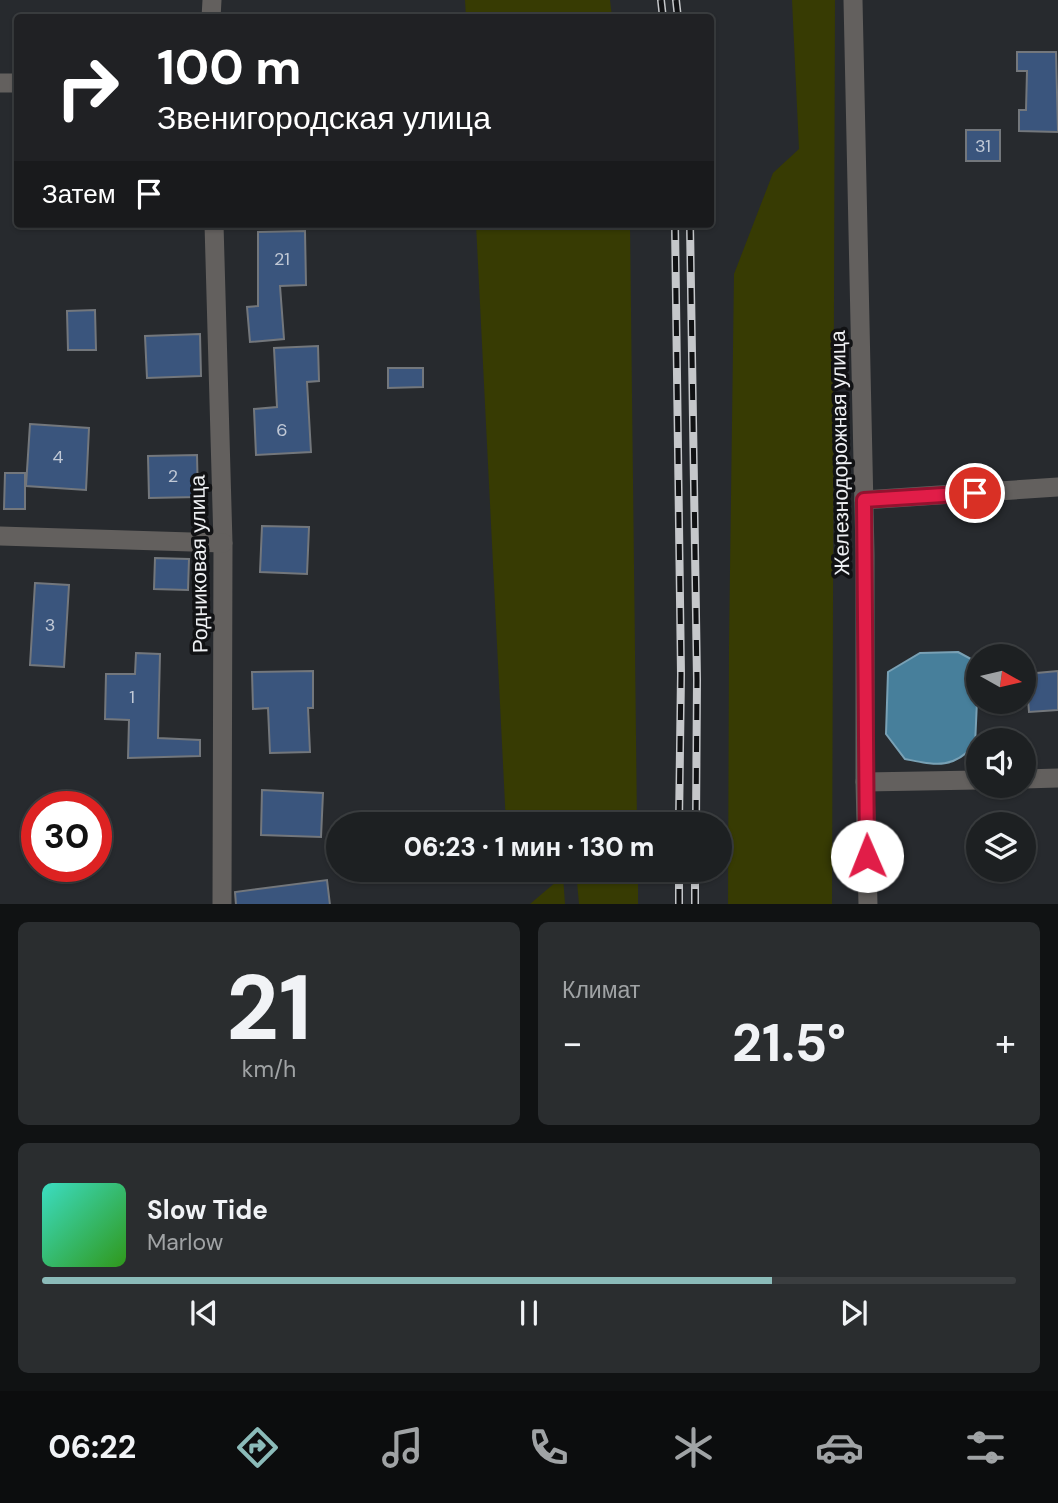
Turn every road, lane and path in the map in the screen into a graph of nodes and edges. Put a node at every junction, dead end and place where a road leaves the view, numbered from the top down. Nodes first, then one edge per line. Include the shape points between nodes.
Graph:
1 (853, 0) edge
2 (214, 228) edge
3 (1058, 487) edge
4 (864, 500) junction
5 (0, 536) edge
6 (223, 543) junction
7 (1058, 778) edge
8 (1036, 779) edge
9 (966, 780) edge
10 (865, 782) junction
11 (222, 904) edge
12 (868, 904) edge

1 - 4 street, Железнодорожная улица
2 - 6 street, Родниковая улица
3 - 4 street
4 - 10 street, Железнодорожная улица
5 - 6 street
6 - 11 street, Родниковая улица
7 - 8 street
9 - 10 street
10 - 12 street, Железнодорожная улица

